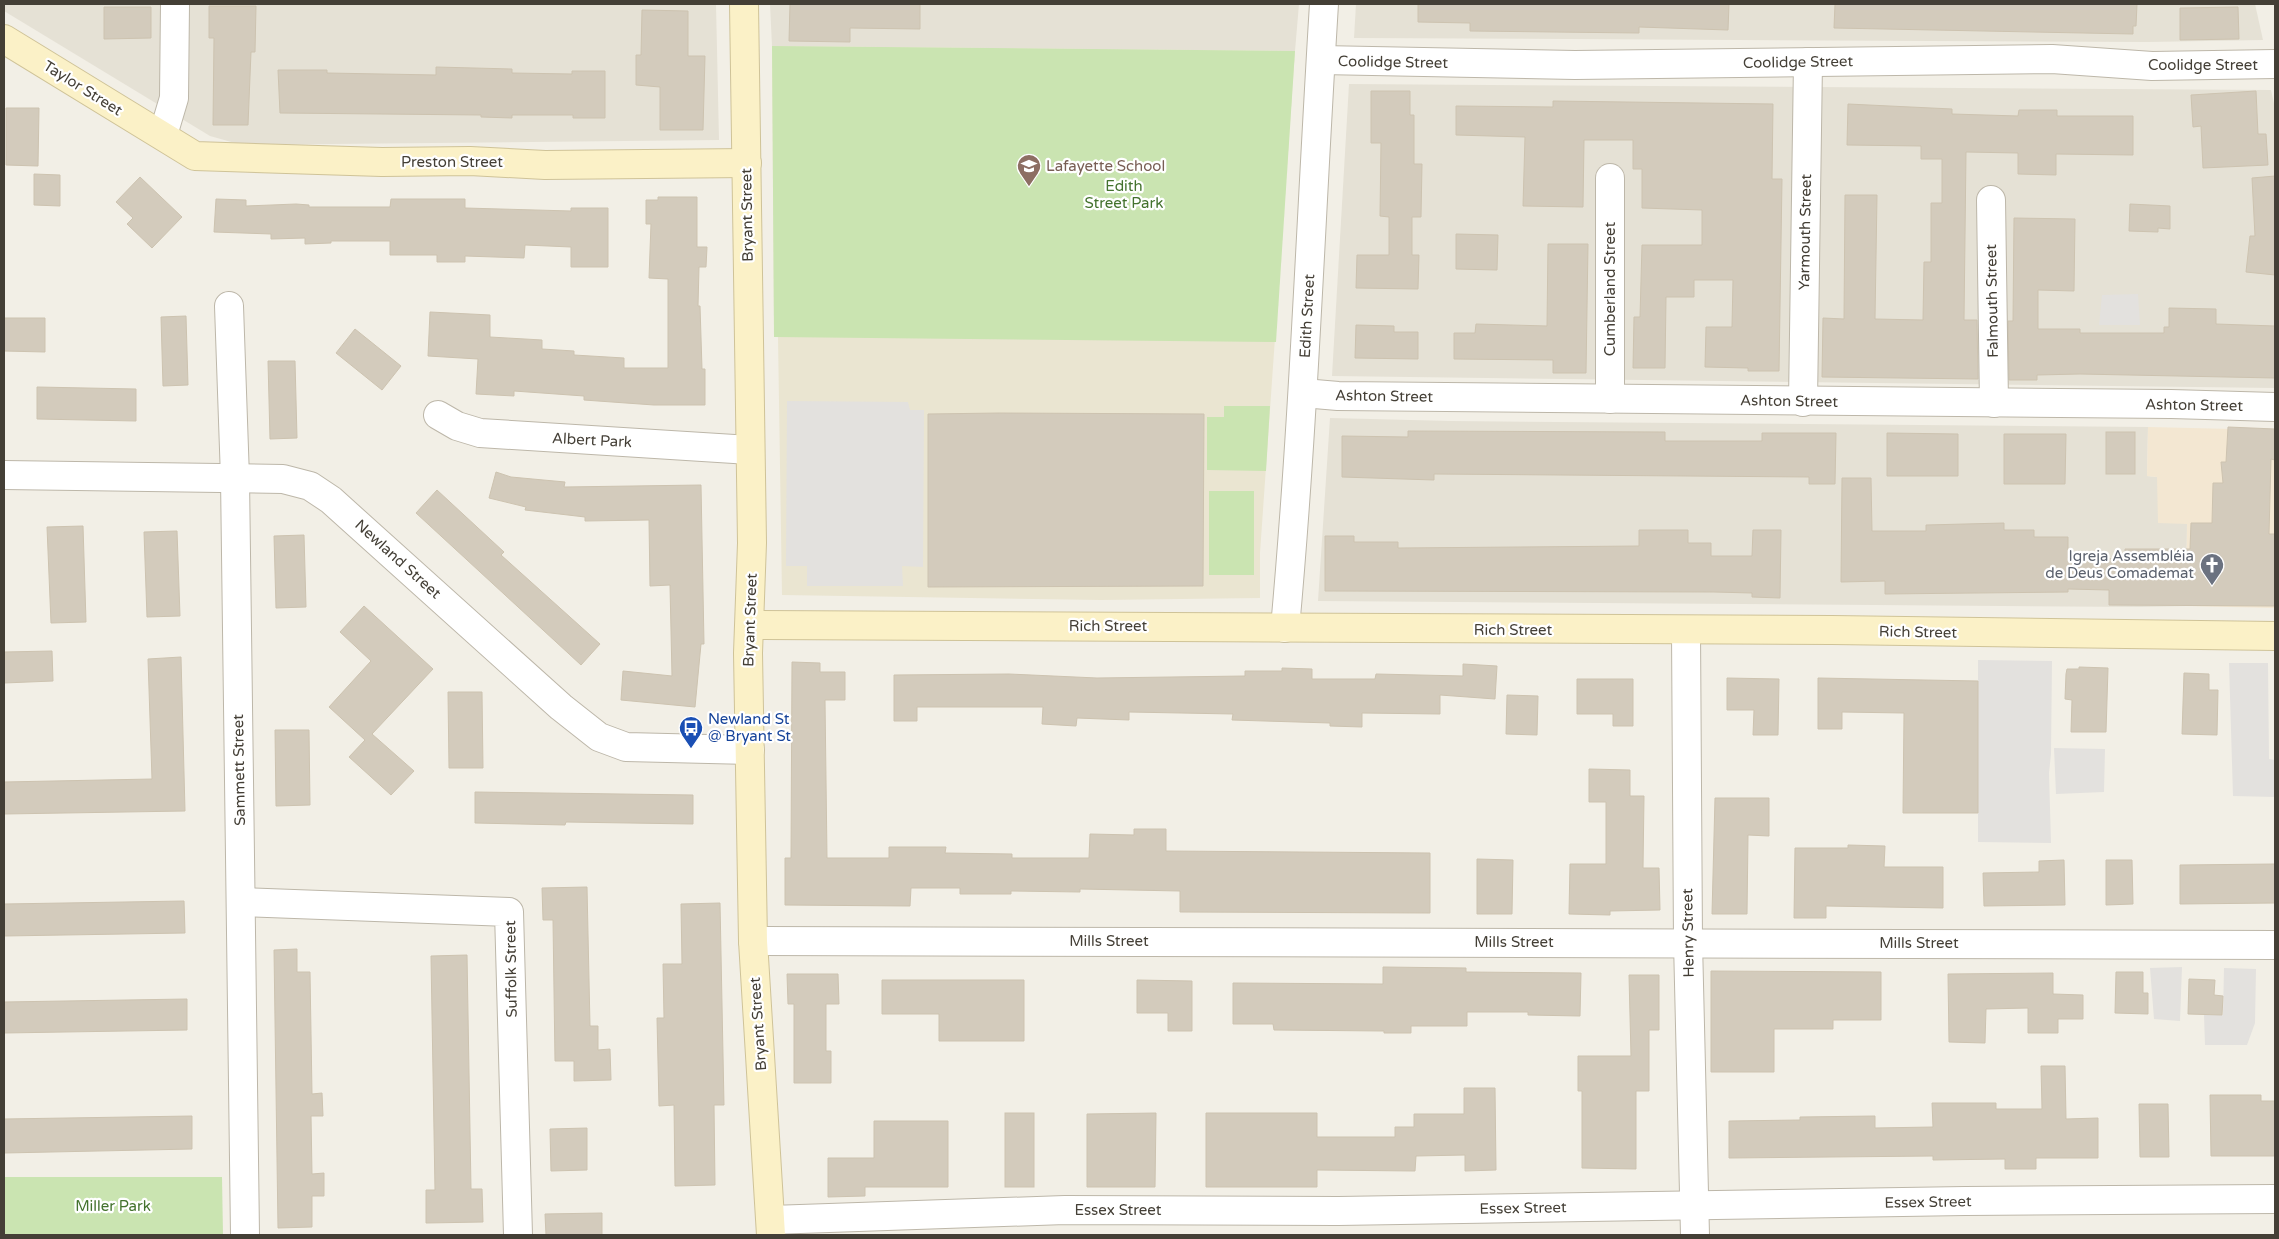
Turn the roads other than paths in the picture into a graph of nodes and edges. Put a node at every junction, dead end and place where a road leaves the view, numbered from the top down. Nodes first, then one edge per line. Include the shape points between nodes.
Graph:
1 (175, 4) edge
2 (744, 4) edge
3 (1324, 4) edge
4 (4, 39) edge
5 (1321, 60) junction
6 (1808, 62) junction
7 (2275, 64) edge
8 (163, 135) junction
9 (747, 163) junction
10 (1610, 178) dead end
11 (1991, 200) dead end
12 (229, 306) dead end
13 (1303, 393) junction
14 (1610, 399) junction
15 (1803, 402) junction
16 (1994, 403) junction
17 (2275, 407) edge
18 (438, 415) dead end
19 (750, 450) junction
20 (4, 474) edge
21 (235, 478) junction
22 (751, 624) junction
23 (1285, 628) junction
24 (1686, 631) junction
25 (2275, 636) edge
26 (750, 750) junction
27 (241, 902) junction
28 (753, 941) junction
29 (1688, 942) junction
30 (2275, 945) edge
31 (2275, 1199) edge
32 (1695, 1205) junction
33 (771, 1228) edge
34 (245, 1235) edge
35 (518, 1235) edge
36 (1695, 1235) edge

1 - 8 street via 174,98
2 - 9 street, Bryant Street
3 - 5 street, Edith Street
4 - 8 street, Taylor Street
5 - 6 street, Coolidge Street via 1575,64
5 - 13 street, Edith Street
6 - 7 street, Coolidge Street via 2052,60 2157,66
6 - 15 street, Yarmouth Street
8 - 9 street, Preston Street via 195,156 207,158 382,162 470,160 546,165
9 - 19 street, Bryant Street
10 - 14 street, Cumberland Street
11 - 16 street, Falmouth Street
12 - 21 street, Sammett Street
13 - 14 street, Ashton Street
13 - 23 street, Edith Street
14 - 15 street, Ashton Street
15 - 16 street, Ashton Street
16 - 17 street, Ashton Street
18 - 19 street, Albert Park via 457,426 480,433
19 - 22 street, Bryant Street
20 - 21 street, Newland Street
21 - 26 street, Newland Street via 296,481 331,500 561,707 607,742 635,747
21 - 27 street, Sammett Street
22 - 23 street, Rich Street
22 - 26 street, Bryant Street via 748,653
23 - 24 street, Rich Street
24 - 25 street, Rich Street
24 - 29 street, Henry Street
26 - 28 street, Bryant Street
27 - 34 street, Sammett Street
27 - 35 street, Suffolk Street via 509,912
28 - 29 street, Mills Street
28 - 33 street, Bryant Street
29 - 30 street, Mills Street
29 - 32 street, Henry Street
31 - 32 street, Essex Street
32 - 33 street, Essex Street via 1338,1211 1065,1210
32 - 36 street, Henry Street

